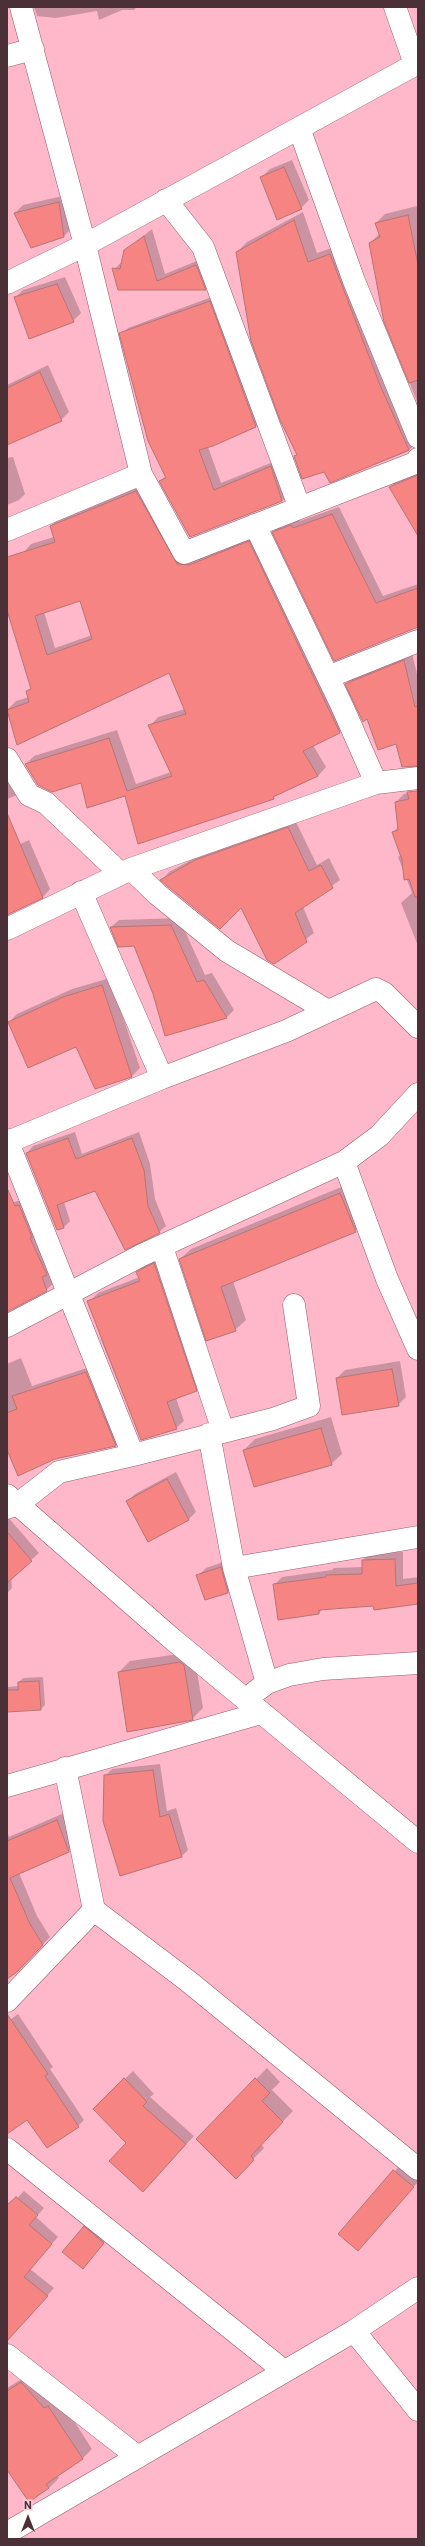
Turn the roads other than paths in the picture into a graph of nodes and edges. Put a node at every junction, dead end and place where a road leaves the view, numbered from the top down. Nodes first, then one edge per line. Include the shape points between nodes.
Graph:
1 (21, 7) edge
2 (395, 7) edge
3 (33, 49) junction
4 (7, 56) edge
5 (416, 63) edge
6 (299, 128) junction
7 (166, 200) junction
8 (85, 245) junction
9 (7, 283) edge
10 (418, 437) edge
11 (418, 459) edge
12 (141, 474) junction
13 (299, 506) junction
14 (255, 525) junction
15 (7, 530) edge
16 (418, 641) edge
17 (328, 677) junction
18 (7, 758) edge
19 (418, 779) edge
20 (376, 782) junction
21 (125, 871) junction
22 (81, 892) junction
23 (7, 928) edge
24 (328, 1011) junction
25 (418, 1027) edge
26 (162, 1078) junction
27 (418, 1094) edge
28 (7, 1141) edge
29 (344, 1162) junction
30 (162, 1247) junction
31 (69, 1292) junction
32 (294, 1305) dead end
33 (7, 1326) edge
34 (418, 1349) edge
35 (216, 1432) junction
36 (133, 1455) junction
37 (11, 1502) edge
38 (418, 1537) edge
39 (234, 1568) junction
40 (418, 1663) edge
41 (267, 1683) junction
42 (245, 1700) junction
43 (261, 1713) junction
44 (65, 1768) junction
45 (7, 1786) edge
46 (418, 1842) edge
47 (94, 1910) junction
48 (7, 2001) edge
49 (7, 2149) edge
50 (418, 2169) edge
51 (418, 2288) edge
52 (354, 2331) junction
53 (7, 2355) edge
54 (284, 2371) junction
55 (418, 2410) edge
56 (138, 2457) junction
57 (7, 2533) edge

1 - 3 street
2 - 5 street
3 - 4 street
3 - 8 street
5 - 6 street
6 - 7 street
6 - 10 street via 356,287
7 - 8 street
7 - 13 street via 203,247
8 - 9 street
8 - 12 street
11 - 13 street via 414,464
12 - 14 street via 184,553
12 - 15 street
13 - 14 street
14 - 17 street
16 - 17 street
17 - 20 street
18 - 21 street via 29,795 46,803
19 - 20 street
20 - 21 street
21 - 22 street
21 - 24 street via 227,951
22 - 23 street
22 - 26 street
24 - 25 street via 371,990 379,990
24 - 26 street via 286,1031
26 - 28 street
27 - 29 street via 379,1136
28 - 31 street
29 - 30 street
29 - 34 street via 387,1279
30 - 31 street
30 - 35 street
31 - 33 street
31 - 36 street
32 - 35 street via 308,1406 274,1419
35 - 36 street
35 - 39 street
36 - 37 street via 59,1472
37 - 42 street
38 - 39 street
39 - 41 street
40 - 41 street via 323,1669 289,1675
41 - 42 street
42 - 43 street
43 - 44 street
43 - 46 street
44 - 45 street
44 - 47 street
47 - 48 street
47 - 50 street via 188,1981
49 - 54 street
51 - 52 street
52 - 54 street
52 - 55 street
53 - 56 street
54 - 56 street
56 - 57 street

